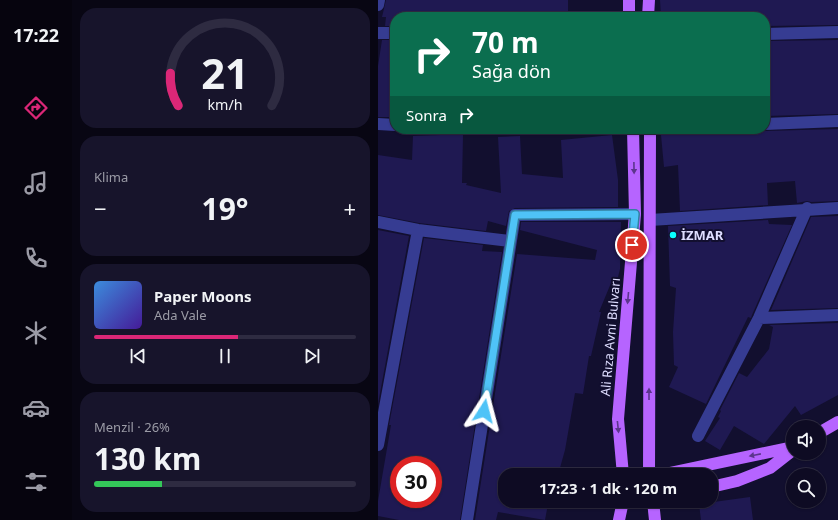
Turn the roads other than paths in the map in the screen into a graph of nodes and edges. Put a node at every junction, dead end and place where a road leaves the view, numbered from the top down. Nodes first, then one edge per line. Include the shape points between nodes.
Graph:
1 (379, 0) edge
2 (629, 0) edge
3 (649, 0) edge
4 (378, 5) edge
5 (629, 12) edge
6 (648, 12) edge
7 (838, 32) edge
8 (378, 33) edge
9 (390, 33) edge
10 (770, 34) edge
11 (838, 121) edge
12 (378, 124) edge
13 (770, 124) edge
14 (390, 125) edge
15 (633, 134) edge
16 (650, 134) edge
17 (807, 208) junction
18 (838, 208) edge
19 (635, 214) junction
20 (650, 220) junction
21 (378, 222) edge
22 (418, 230) junction
23 (510, 240) junction
24 (838, 316) edge
25 (760, 318) junction
26 (838, 422) edge
27 (826, 429) edge
28 (698, 436) dead end
29 (378, 445) edge
30 (786, 448) edge
31 (786, 455) edge
32 (622, 468) edge
33 (649, 468) edge
34 (693, 468) edge
35 (718, 485) edge
36 (621, 508) edge
37 (627, 508) edge
38 (654, 508) edge
39 (467, 520) edge
40 (619, 520) edge
41 (628, 520) edge
42 (655, 520) edge

1 - 4 street
2 - 5 main road
3 - 6 main road
7 - 10 street
8 - 9 street
11 - 13 street
12 - 14 street
15 -> 19 main road, Ali Rıza Avni Bulvarı
16 - 20 main road
17 - 18 street
17 - 20 street
17 - 25 street
19 - 23 street via 515,215
19 -> 32 main road, Ali Rıza Avni Bulvarı via 618,419
33 -> 20 main road
21 - 22 street
22 - 23 street
22 - 29 street
23 - 39 street
24 - 25 street
25 - 28 street
26 - 27 main road
30 -> 34 main road
31 - 35 main road via 770,468
36 - 40 main road
37 - 41 main road
38 - 42 main road

